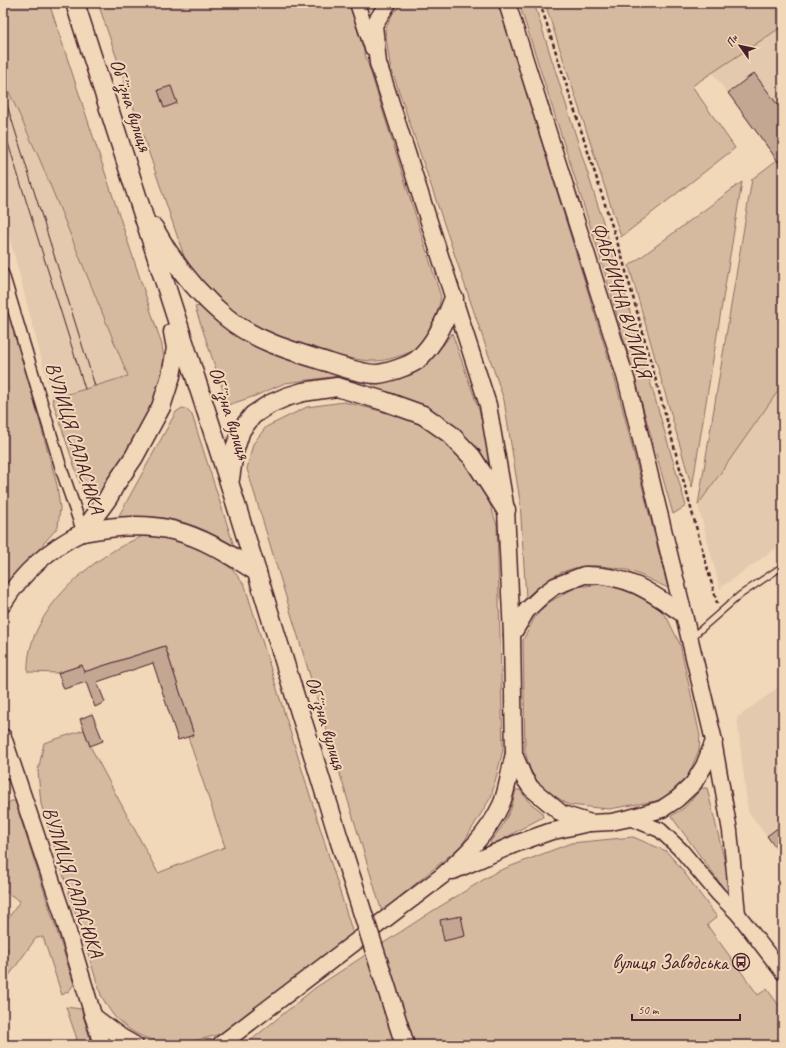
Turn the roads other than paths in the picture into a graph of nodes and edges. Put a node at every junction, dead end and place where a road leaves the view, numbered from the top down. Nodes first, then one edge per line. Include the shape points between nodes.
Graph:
1 (75, 3) edge
2 (357, 3) edge
3 (388, 3) edge
4 (506, 3) edge
5 (378, 63) junction
6 (134, 187) junction
7 (3, 274) edge
8 (164, 281) junction
9 (454, 298) junction
10 (229, 482) junction
11 (506, 510) junction
12 (83, 532) junction
13 (783, 566) edge
14 (257, 572) junction
15 (3, 604) edge
16 (684, 614) junction
17 (512, 634) junction
18 (690, 639) junction
19 (3, 737) edge
20 (714, 741) junction
21 (514, 754) junction
22 (7, 768) edge
23 (630, 818) junction
24 (591, 823) junction
25 (442, 876) junction
26 (738, 914) junction
27 (783, 973) edge
28 (93, 1016) junction
29 (220, 1044) edge
30 (102, 1045) edge
31 (135, 1045) edge
32 (405, 1045) edge

1 - 6 main road, Обʼїзна вулиця
2 - 5 street
3 - 5 main road via 374,25
4 - 16 main road, ФАБРИЧНА ВУЛИЦЯ via 627,382
5 - 9 main road
6 - 8 main road, Обʼїзна вулиця
6 - 9 main road via 155,230 178,267 207,299 226,317 248,332 282,348 348,369 377,374 396,370 416,360 436,338
7 - 12 street, ВУЛИЦЯ САЛАСЮКА
8 - 10 main road, Обʼїзна вулиця
8 - 12 main road via 176,348 167,389 161,407 141,446
9 - 11 main road via 488,405
10 - 11 main road via 234,452 242,430 253,415 286,397 337,387 423,415 450,434 472,457
10 - 14 main road, Обʼїзна вулиця
11 - 17 main road
12 - 14 main road via 126,526 168,528 201,539 231,554
12 - 15 main road, ВУЛИЦЯ САЛАСЮКА via 66,540 44,557 20,581
13 - 18 lane via 740,595
14 - 32 main road, Обʼїзна вулиця, bridge
16 - 17 main road via 640,586 611,576 584,575 555,586 543,595 528,610
16 - 18 main road, ФАБРИЧНА ВУЛИЦЯ
17 - 21 main road
18 - 20 main road, ФАБРИЧНА ВУЛИЦЯ
19 - 22 main road, ВУЛИЦЯ САЛАСЮКА
20 - 23 main road via 697,778 678,799 662,809
20 - 26 street via 730,831
21 - 24 main road via 531,788 562,814
21 - 25 main road via 502,803 492,821 476,844
22 - 28 main road, ВУЛИЦЯ САЛАСЮКА via 62,912
23 - 24 main road
23 - 26 street via 660,830
24 - 25 main road via 549,832 515,844
25 - 29 main road
26 - 27 street
28 - 30 main road, ВУЛИЦЯ САЛАСЮКА
28 - 31 main road

